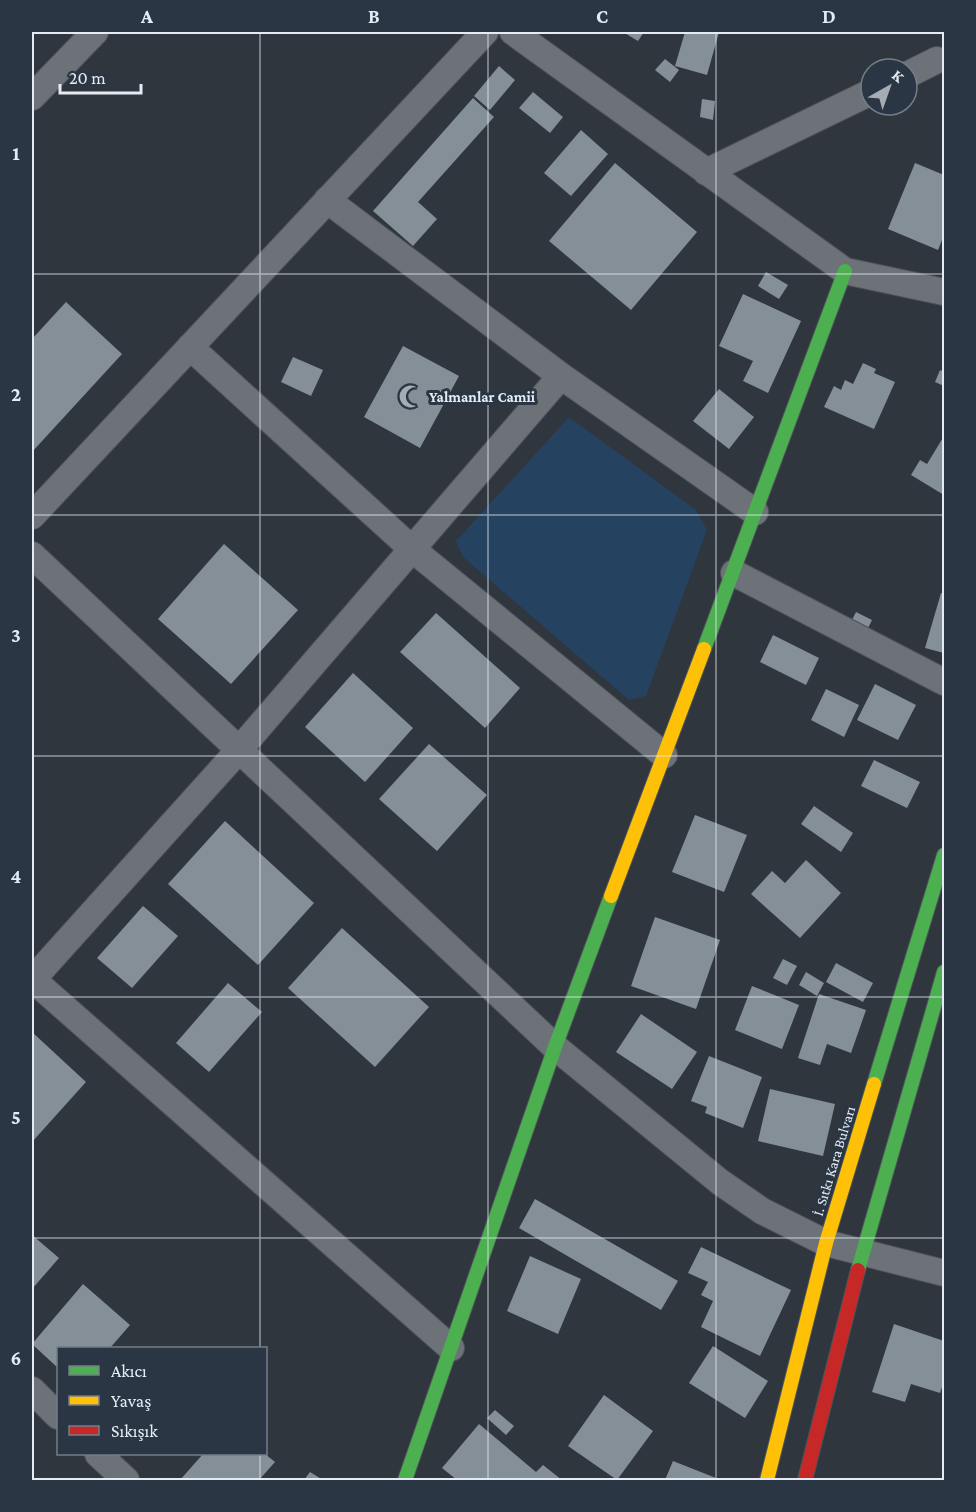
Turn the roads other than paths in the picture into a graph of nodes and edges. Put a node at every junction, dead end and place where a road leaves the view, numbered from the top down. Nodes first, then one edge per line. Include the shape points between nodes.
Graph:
1 (95, 32) edge
2 (485, 32) edge
3 (513, 32) edge
4 (937, 60) dead end
5 (919, 69) edge
6 (32, 97) edge
7 (859, 98) edge
8 (706, 172) junction
9 (327, 200) junction
10 (845, 271) junction
11 (945, 292) edge
12 (190, 347) junction
13 (561, 376) junction
14 (755, 512) junction
15 (32, 516) edge
16 (412, 549) junction
17 (32, 555) edge
18 (734, 573) junction
19 (945, 682) edge
20 (239, 750) junction
21 (664, 755) junction
22 (945, 855) edge
23 (945, 972) edge
24 (32, 980) edge
25 (555, 1047) junction
26 (826, 1243) junction
27 (862, 1253) junction
28 (945, 1273) edge
29 (451, 1348) junction
30 (32, 1390) edge
31 (57, 1415) edge
32 (99, 1455) edge
33 (126, 1480) edge
34 (405, 1480) edge
35 (767, 1480) edge
36 (805, 1480) edge

1 - 6 street
2 - 9 street
3 - 8 street
4 - 5 street
7 - 8 street
8 - 10 street
9 - 12 street
9 - 13 street
10 - 11 street
10 - 14 street
12 - 15 street
12 - 16 street
13 - 14 street
13 - 16 street
14 - 18 street
16 - 20 street
16 - 21 street
17 - 20 street
18 - 19 street
18 - 21 street
20 - 24 street
20 - 25 street
21 - 25 street
22 - 26 street, İ. Sıtkı Kara Bulvarı
23 - 27 street
24 - 29 street
25 - 26 street via 720,1182 762,1211
25 - 29 street
26 - 27 street
26 - 35 street, İ. Sıtkı Kara Bulvarı
27 - 28 street
27 - 36 street
29 - 34 street
30 - 31 street
32 - 33 street

